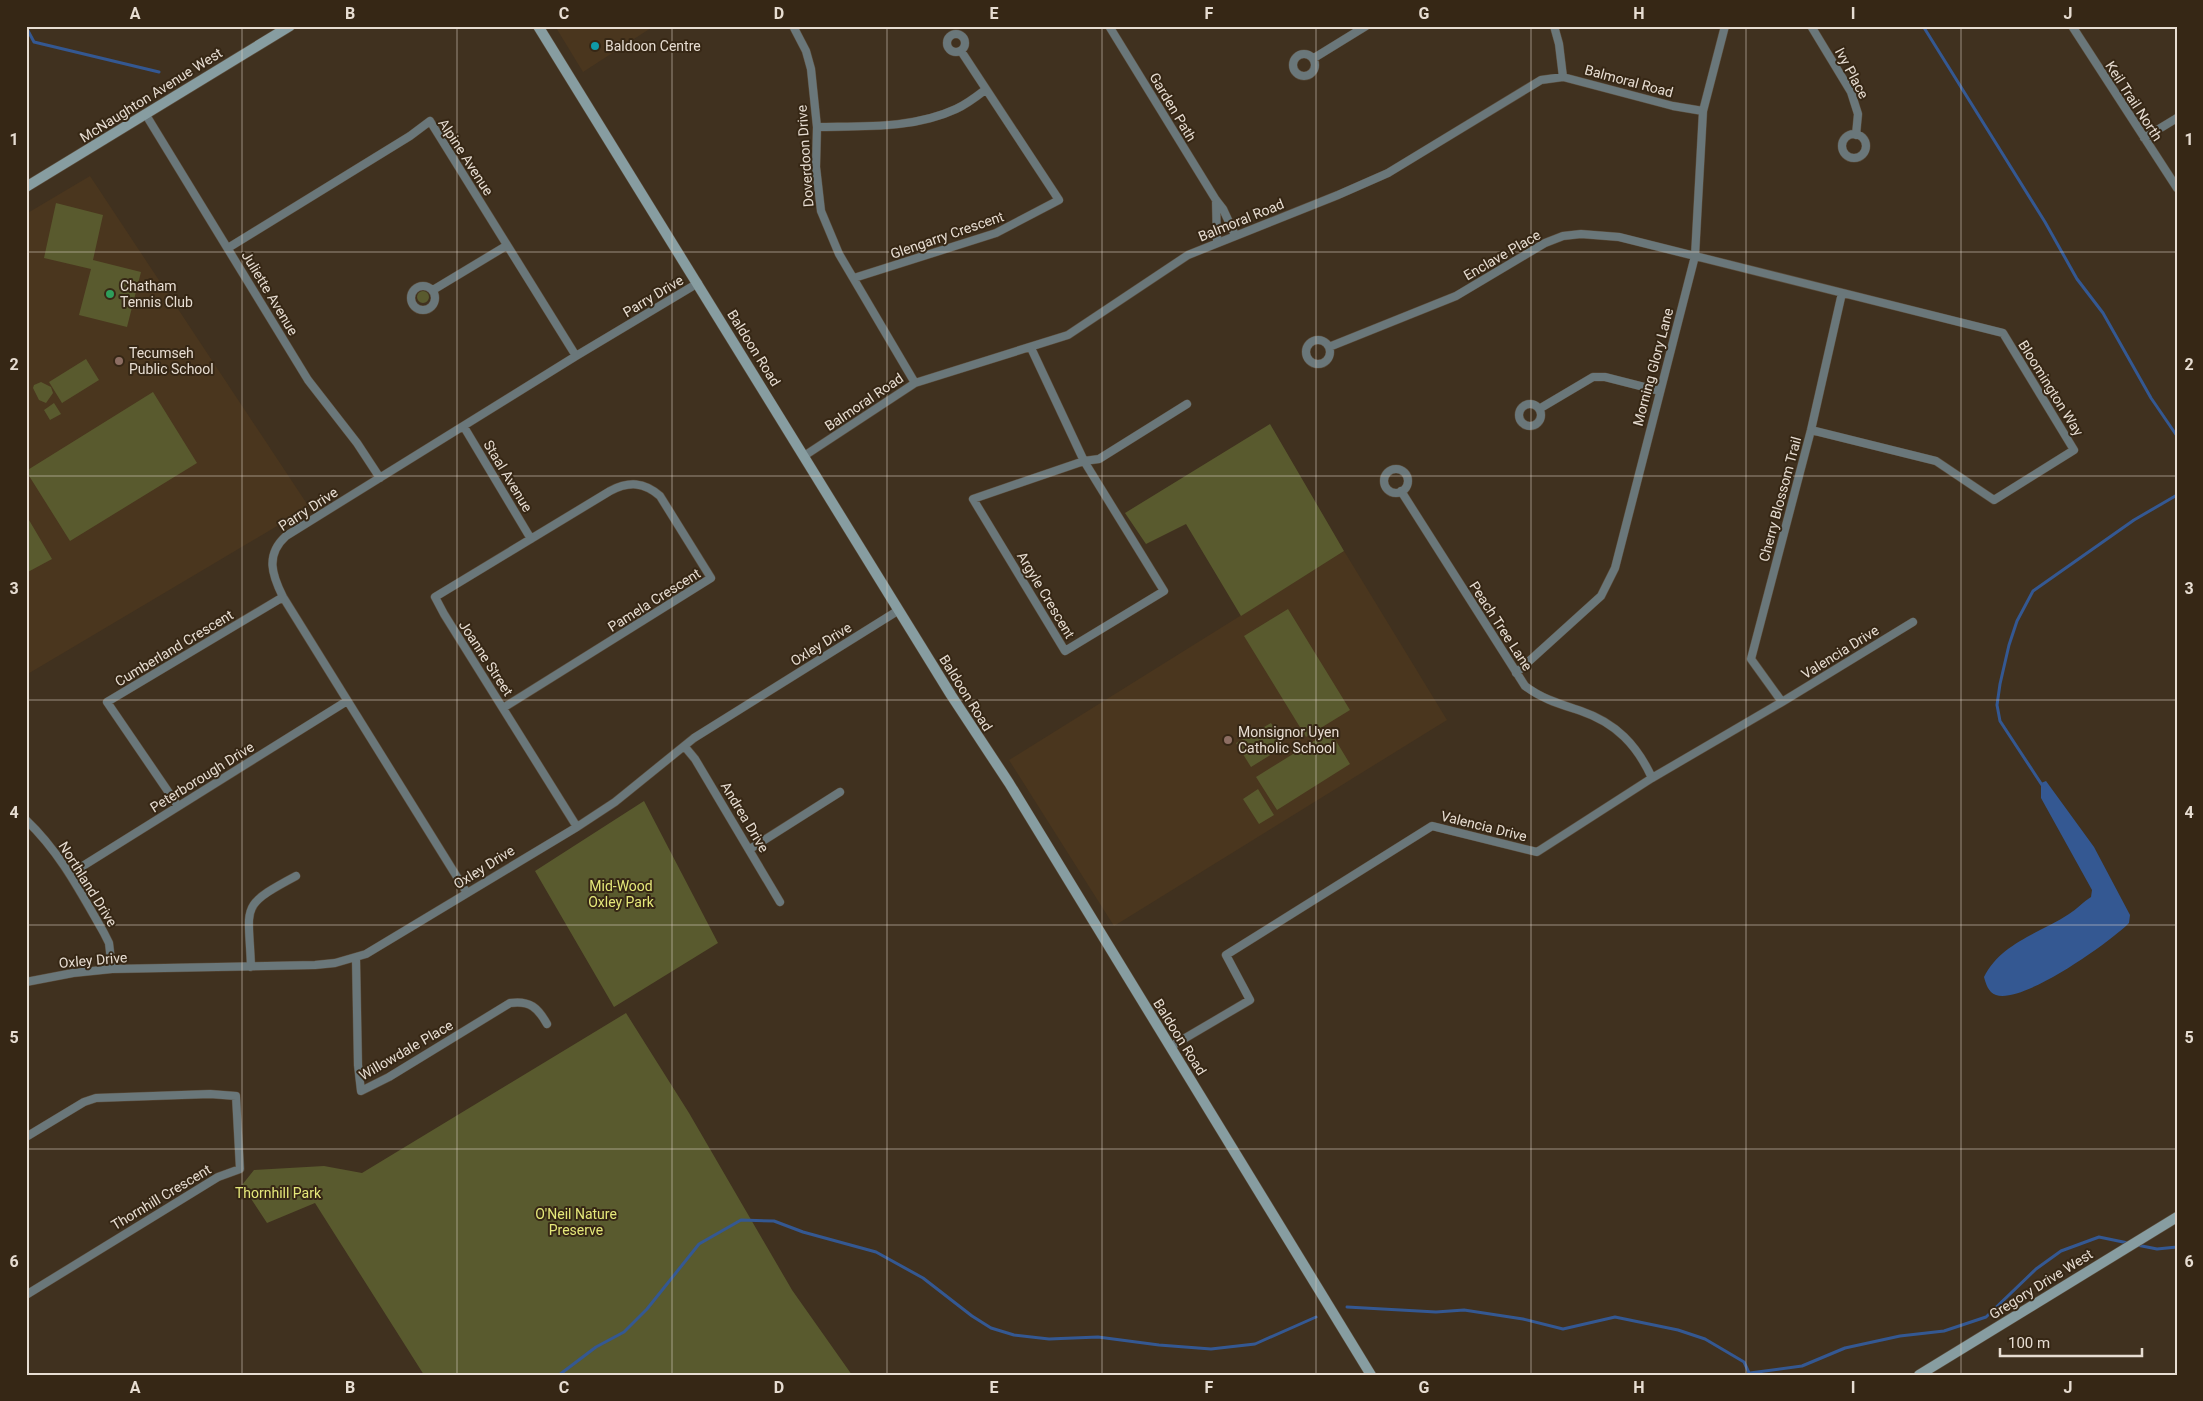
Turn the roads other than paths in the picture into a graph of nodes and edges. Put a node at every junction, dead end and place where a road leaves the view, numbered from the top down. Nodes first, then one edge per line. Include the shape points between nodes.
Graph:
1 (290, 26) edge
2 (538, 26) edge
3 (793, 26) edge
4 (1109, 26) edge
5 (1366, 26) edge
6 (1554, 26) edge
7 (1724, 26) edge
8 (1811, 26) edge
9 (2072, 26) edge
10 (961, 51) dead end
11 (1314, 58) dead end
12 (1563, 77) junction
13 (985, 90) junction
14 (1703, 111) junction
15 (146, 115) junction
16 (2177, 118) edge
17 (817, 127) junction
18 (1856, 135) dead end
19 (2144, 138) junction
20 (26, 187) edge
21 (2177, 188) edge
22 (1216, 200) junction
23 (1235, 235) junction
24 (1217, 242) junction
25 (506, 246) junction
26 (228, 248) junction
27 (1695, 256) junction
28 (854, 278) junction
29 (698, 283) junction
30 (433, 290) dead end
31 (1842, 293) junction
32 (1329, 347) dead end
33 (1031, 348) junction
34 (576, 356) junction
35 (915, 383) junction
36 (1660, 391) junction
37 (1187, 404) dead end
38 (1539, 409) dead end
39 (464, 427) junction
40 (1811, 430) junction
41 (804, 456) junction
42 (1084, 461) junction
43 (380, 478) junction
44 (1401, 491) dead end
45 (531, 539) junction
46 (283, 597) junction
47 (899, 610) junction
48 (1913, 622) dead end
49 (1516, 673) junction
50 (347, 701) junction
51 (1782, 702) junction
52 (503, 708) junction
53 (685, 747) junction
54 (1652, 778) junction
55 (840, 792) dead end
56 (178, 806) junction
57 (26, 820) edge
58 (577, 827) junction
59 (750, 848) junction
60 (70, 874) junction
61 (296, 876) dead end
62 (467, 893) junction
63 (780, 902) dead end
64 (356, 958) junction
65 (251, 967) junction
66 (112, 969) junction
67 (26, 982) edge
68 (547, 1024) dead end
69 (1170, 1047) junction
70 (26, 1137) edge
71 (2177, 1217) edge
72 (26, 1295) edge
73 (1371, 1375) edge
74 (1919, 1375) edge

1 - 15 street, McNaughton Avenue West
2 - 29 street, Baldoon Road
3 - 17 street, Doverdoon Drive via 811,69
4 - 22 street, Garden Path
5 - 11 street
6 - 12 street
7 - 14 street, Morning Glory Lane
8 - 18 street, Ivy Place via 1851,92 1858,114
9 - 19 street, Keil Trail North
10 - 13 street, Glengarry Crescent
12 - 14 street, Balmoral Road
12 - 23 street, Balmoral Road via 1535,83 1388,173
13 - 17 street via 958,108 922,119 887,126
13 - 28 street, Glengarry Crescent via 1059,200 996,233
14 - 27 street, Morning Glory Lane
15 - 20 street, McNaughton Avenue West
15 - 26 street, Juliette Avenue
16 - 19 street
17 - 28 street, Doverdoon Drive via 816,167 821,211 839,254
19 - 21 street, Keil Trail North
22 - 23 street, Garden Path via 1224,209
22 - 24 street
23 - 24 street, Balmoral Road
24 - 33 street, Balmoral Road via 1188,256 1068,335
25 - 26 street, Alpine Avenue via 430,121
25 - 30 street
25 - 34 street, Alpine Avenue
26 - 43 street, Juliette Avenue via 308,380 358,443
27 - 31 street, Bloomington Way
27 - 32 street, Enclave Place via 1619,237 1598,234 1564,236 1529,252 1456,296
27 - 36 street, Morning Glory Lane
28 - 35 street, Doverdoon Drive
29 - 34 street, Parry Drive
29 - 41 street, Baldoon Road
31 - 40 street, Cherry Blossom Trail
31 - 40 street, Bloomington Way via 2003,334 2074,450 1994,500 1936,461
33 - 35 street, Balmoral Road
33 - 42 street, Argyle Crescent
34 - 39 street, Parry Drive
35 - 41 street, Balmoral Road
36 - 38 street via 1593,377
36 - 49 street, Morning Glory Lane via 1609,584 1590,607
37 - 42 street via 1099,459
39 - 43 street, Parry Drive
39 - 45 street, Staal Avenue
40 - 51 street, Cherry Blossom Trail via 1751,659
41 - 47 street, Baldoon Road
42 - 42 street, Argyle Crescent via 974,499 1065,651 1164,591
43 - 46 street, Parry Drive via 280,542 271,566
44 - 49 street, Peach Tree Lane
45 - 52 street, Joanne Street via 435,597
45 - 52 street, Pamela Crescent via 610,491 634,483 650,487 660,496 711,578
46 - 50 street, Parry Drive
46 - 56 street, Cumberland Crescent via 107,702
47 - 53 street, Oxley Drive via 694,738
47 - 69 street, Baldoon Road
48 - 51 street, Valencia Drive
49 - 54 street, Peach Tree Lane via 1538,696 1603,720 1621,732 1644,759
50 - 56 street, Peterborough Drive
50 - 62 street, Parry Drive
51 - 54 street, Valencia Drive
52 - 58 street, Joanne Street
53 - 58 street, Oxley Drive via 615,802
53 - 59 street, Andrea Drive
54 - 69 street, Valencia Drive via 1537,852 1432,826 1226,955 1250,1000
55 - 59 street
56 - 60 street, Peterborough Drive
57 - 60 street, Northland Drive via 42,834
58 - 62 street, Oxley Drive
59 - 63 street, Andrea Drive
60 - 66 street, Northland Drive via 109,943
61 - 65 street via 262,894 249,911
62 - 64 street, Oxley Drive
64 - 65 street, Oxley Drive via 315,965
64 - 68 street, Willowdale Place via 361,1091 510,1003 527,1002
65 - 66 street, Oxley Drive
66 - 67 street, Oxley Drive
69 - 73 street, Baldoon Road
70 - 72 street, Thornhill Crescent via 96,1098 236,1096 240,1170 218,1177
71 - 74 street, Gregory Drive West

